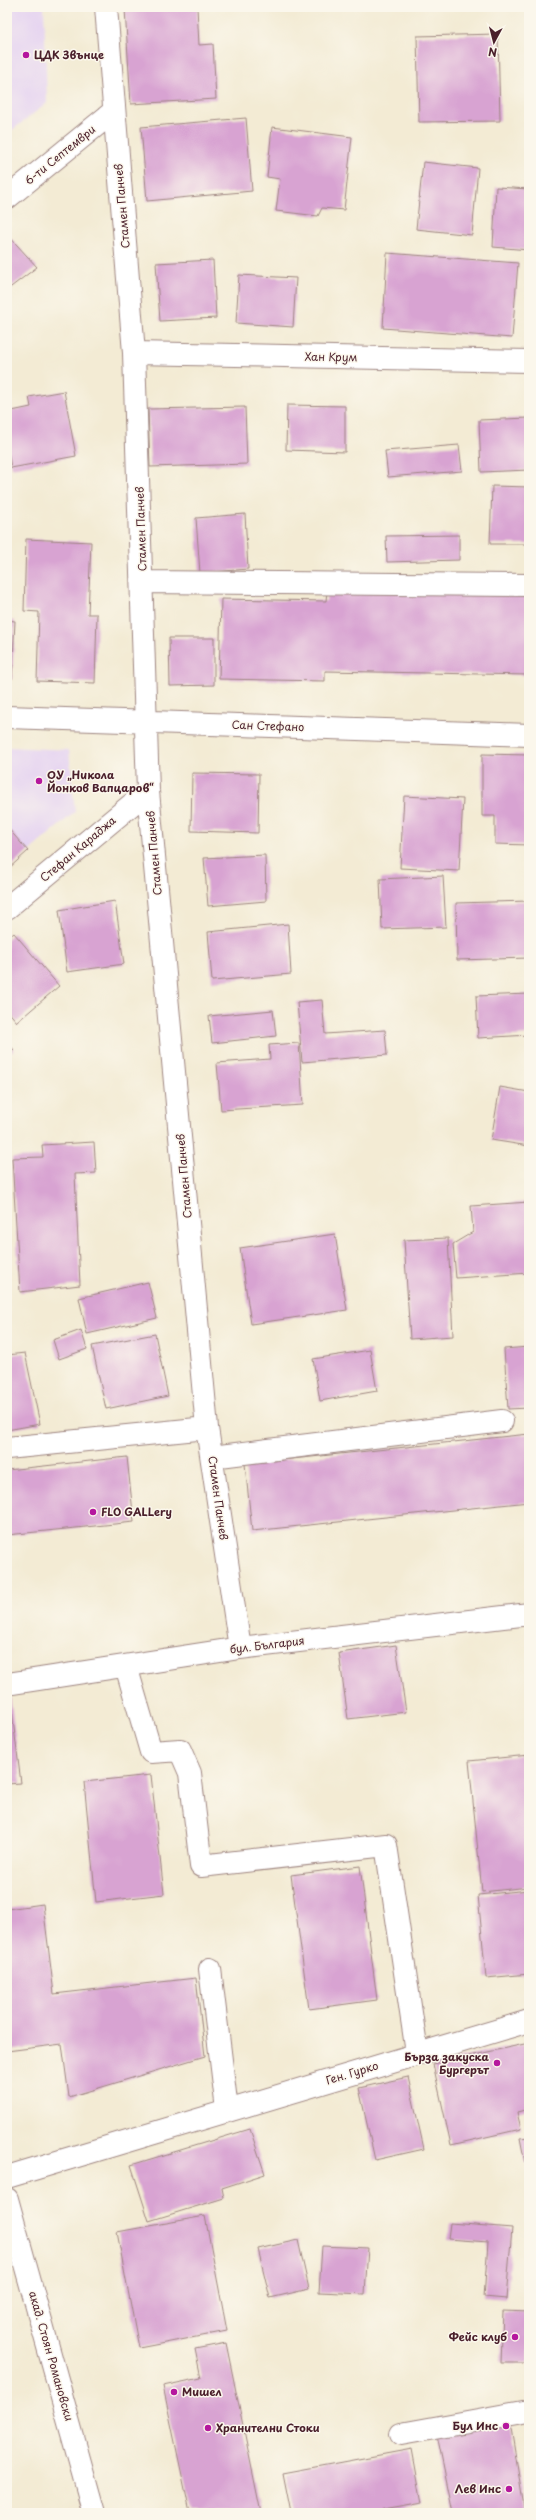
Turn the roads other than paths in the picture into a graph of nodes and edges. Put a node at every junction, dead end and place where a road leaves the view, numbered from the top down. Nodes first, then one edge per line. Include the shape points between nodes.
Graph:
1 (106, 7) edge
2 (114, 111) junction
3 (7, 198) edge
4 (134, 353) junction
5 (529, 361) edge
6 (143, 582) junction
7 (529, 585) edge
8 (7, 717) edge
9 (144, 722) junction
10 (529, 735) edge
11 (148, 791) junction
12 (7, 908) edge
13 (502, 1421) dead end
14 (207, 1428) junction
15 (7, 1448) edge
16 (212, 1457) junction
17 (529, 1614) edge
18 (240, 1648) junction
19 (126, 1666) junction
20 (7, 1684) edge
21 (210, 1969) dead end
22 (529, 2021) edge
23 (417, 2053) junction
24 (228, 2110) junction
25 (7, 2178) edge
26 (7, 2199) edge
27 (529, 2411) edge
28 (401, 2434) dead end
29 (94, 2513) edge

1 - 2 street, Стамен Панчев
2 - 3 street, 6-ти Септември
2 - 4 street, Стамен Панчев
4 - 5 street, Хан Крум
4 - 6 street, Стамен Панчев
6 - 7 street
6 - 9 street, Стамен Панчев
8 - 9 street, Сан Стефано
9 - 10 street, Сан Стефано
9 - 11 street, Стамен Панчев
11 - 12 street, Стефан Караджа
11 - 14 street, Стамен Панчев
13 - 16 street
14 - 15 street
14 - 16 street, Стамен Панчев
16 - 18 street, Стамен Панчев
17 - 18 street, бул. България
18 - 19 street, бул. България
19 - 20 street, бул. България
19 - 23 street via 151,1752 180,1750 190,1773 201,1866 386,1845
21 - 24 street
22 - 23 street, Ген. Гурко
23 - 24 street, Ген. Гурко
24 - 25 street, Ген. Гурко
26 - 29 street, акад. Стоян Романовски
27 - 28 street

